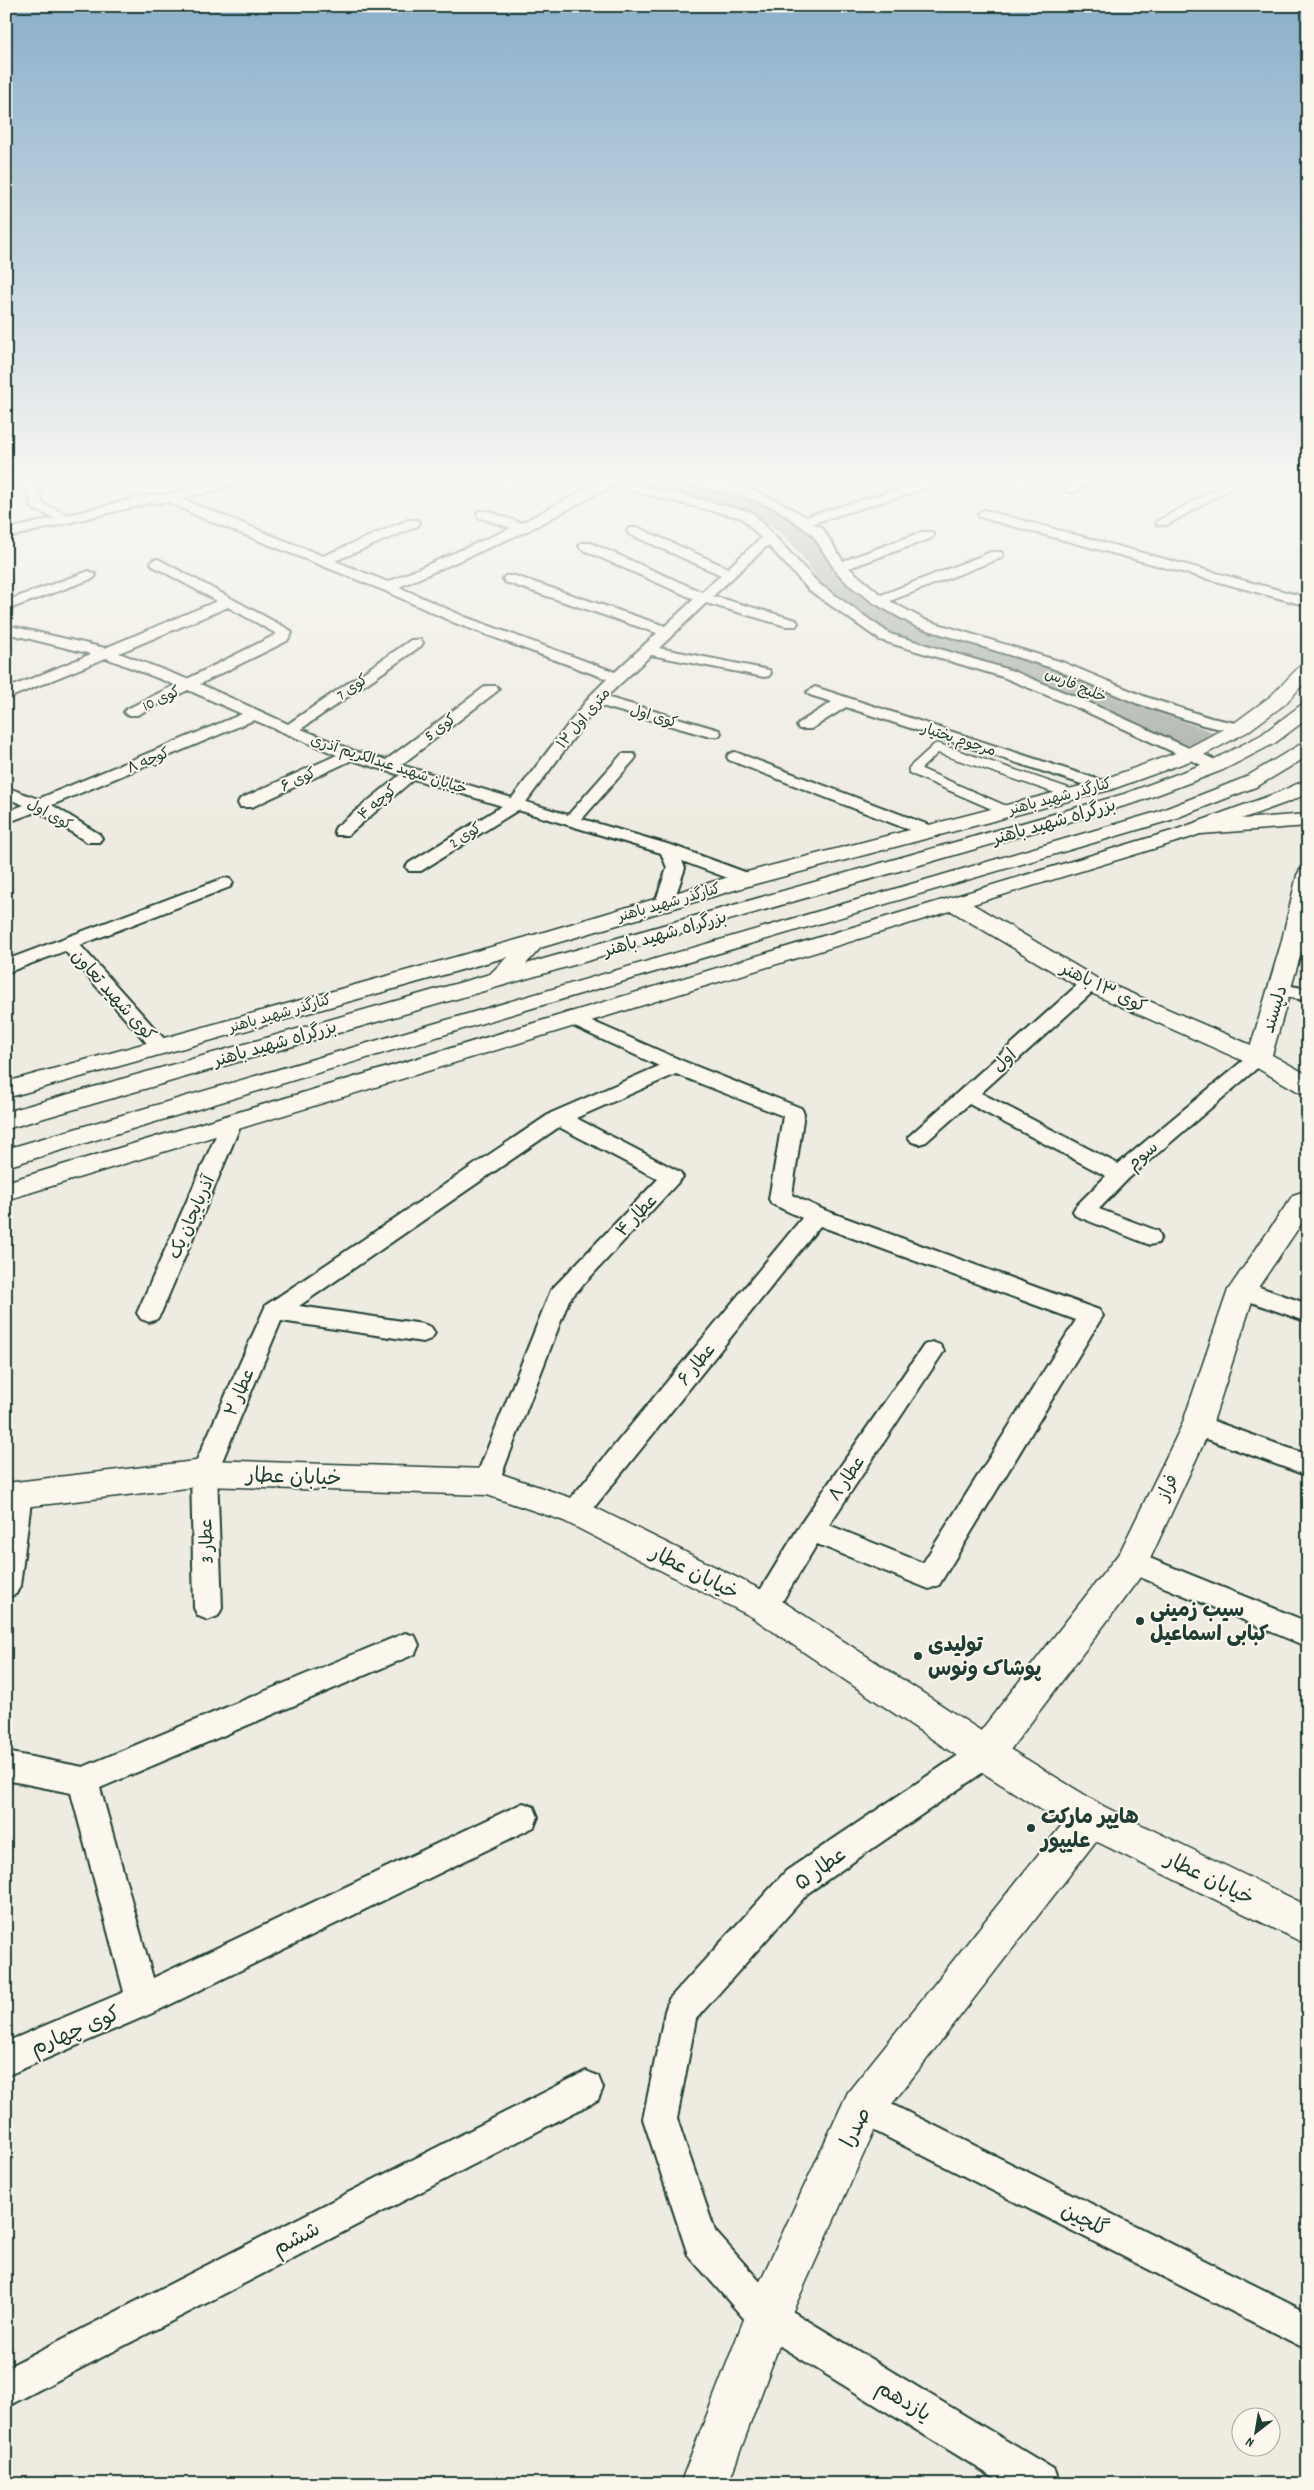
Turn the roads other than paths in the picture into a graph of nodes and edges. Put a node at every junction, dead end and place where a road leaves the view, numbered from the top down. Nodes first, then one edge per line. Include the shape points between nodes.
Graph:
1 (30, 597) edge
2 (219, 597) edge
3 (410, 597) edge
4 (564, 597) edge
5 (828, 597) edge
6 (875, 597) edge
7 (886, 597) edge
8 (1290, 597) edge
9 (704, 598) joint
10 (879, 600) junction
11 (228, 602) junction
12 (1308, 602) edge
13 (6, 606) edge
14 (791, 623) dead end
15 (6, 629) edge
16 (667, 632) junction
17 (416, 643) dead end
18 (648, 650) junction
19 (106, 653) junction
20 (1308, 668) edge
21 (764, 673) dead end
22 (618, 678) junction
23 (189, 685) junction
24 (491, 689) dead end
25 (815, 692) dead end
26 (6, 695) edge
27 (595, 699) junction
28 (843, 702) junction
29 (1308, 709) edge
30 (132, 712) dead end
31 (256, 714) junction
32 (805, 726) dead end
33 (1240, 728) junction
34 (289, 730) junction
35 (713, 733) dead end
36 (1308, 748) edge
37 (1191, 754) junction
38 (351, 755) junction
39 (628, 756) dead end
40 (735, 757) dead end
41 (390, 765) junction
42 (1216, 766) junction
43 (412, 773) junction
44 (1308, 785) edge
45 (1104, 786) junction
46 (6, 792) edge
47 (1072, 794) junction
48 (246, 803) dead end
49 (516, 804) junction
50 (40, 805) junction
51 (1007, 811) junction
52 (6, 818) edge
53 (1308, 820) edge
54 (570, 822) junction
55 (342, 831) dead end
56 (1191, 831) junction
57 (931, 832) junction
58 (93, 838) dead end
59 (1078, 843) junction
60 (668, 850) junction
61 (1010, 860) junction
62 (415, 867) dead end
63 (1308, 875) edge
64 (747, 878) junction
65 (224, 883) dead end
66 (963, 902) junction
67 (664, 903) junction
68 (1305, 908) edge
69 (535, 942) junction
70 (69, 944) junction
71 (6, 967) edge
72 (499, 979) junction
73 (1090, 984) junction
74 (1280, 990) junction
75 (1308, 995) edge
76 (571, 1018) junction
77 (160, 1046) junction
78 (1259, 1058) junction
79 (676, 1066) junction
80 (1308, 1086) edge
81 (6, 1090) edge
82 (967, 1094) junction
83 (558, 1118) junction
84 (6, 1121) edge
85 (232, 1122) junction
86 (919, 1137) dead end
87 (6, 1158) edge
88 (1120, 1174) junction
89 (6, 1191) edge
90 (1308, 1199) edge
91 (816, 1216) junction
92 (1150, 1238) dead end
93 (1242, 1290) junction
94 (274, 1311) junction
95 (1308, 1312) edge
96 (149, 1313) dead end
97 (423, 1333) dead end
98 (932, 1351) dead end
99 (1197, 1425) junction
100 (1308, 1466) edge
101 (204, 1473) junction
102 (486, 1482) junction
103 (13, 1495) edge
104 (575, 1512) junction
105 (811, 1530) junction
106 (1132, 1562) junction
107 (6, 1586) edge
108 (764, 1607) junction
109 (208, 1608) dead end
110 (1308, 1635) edge
111 (405, 1645) dead end
112 (985, 1754) junction
113 (6, 1766) edge
114 (83, 1781) junction
115 (523, 1817) dead end
116 (1090, 1819) junction
117 (1308, 1926) edge
118 (143, 2000) junction
119 (681, 2011) joint
120 (6, 2059) edge
121 (586, 2088) dead end
122 (863, 2107) junction
123 (767, 2317) junction
124 (1308, 2332) edge
125 (6, 2388) edge
126 (704, 2484) edge
127 (1041, 2484) edge

1 - 13 street
2 - 11 street
3 - 22 street via 460,620
4 - 16 street
5 - 37 street, خلیج فارس via 885,637 1008,674
6 - 10 street, خلیج فارس
7 - 10 street
8 - 12 street
9 - 14 street
9 - 16 street, ۱۲ متری اول
10 - 33 street, خلیج فارس via 920,624 1057,665 1141,700 1208,722
11 - 19 street
11 - 23 street, کوی 10 via 284,633 282,638
15 - 19 street, خیابان شهید عبدالکریم آذری
16 - 18 street, ۱۲ متری اول
17 - 34 street, کوی 7
18 - 21 street
18 - 22 street, ۱۲ متری اول
19 - 23 street, خیابان شهید عبدالکریم آذری
19 - 26 street
20 - 33 main road, کنارگذر شهید باهنر via 1278,700
22 - 27 street, ۱۲ متری اول
23 - 30 street, کوی 10
23 - 31 street, خیابان شهید عبدالکریم آذری
24 - 41 street, کوی 5
25 - 28 street, مرحوم بختیار
27 - 35 street, کوی اول
27 - 49 street, ۱۲ متری اول
28 - 32 street
28 - 45 street, مرحوم بختیار
29 - 42 main road, بزرگراه شهید باهنر via 1268,739
31 - 34 street, خیابان شهید عبدالکریم آذری
31 - 50 street, کوچه ۸
33 - 37 main road, کنارگذر شهید باهنر
34 - 38 street, خیابان شهید عبدالکریم آذری
36 - 59 main road, بزرگراه شهید باهنر via 1251,782 1164,816
37 - 42 street, خلیج فارس
37 - 45 main road, کنارگذر شهید باهنر
38 - 41 street, خیابان شهید عبدالکریم آذری
38 - 48 street, کوی ۶
39 - 54 street
40 - 57 street
41 - 43 street, خیابان شهید عبدالکریم آذری
42 - 72 main road, بزرگراه شهید باهنر via 1122,801
43 - 49 street, خیابان شهید عبدالکریم آذری
43 - 55 street, کوچه ۴
44 - 56 main road
45 - 47 main road, کنارگذر شهید باهنر
46 - 50 street, کوی اول
47 - 51 main road, کنارگذر شهید باهنر
47 - 51 lane via 937,748 913,770
49 - 54 street, خیابان شهید عبدالکریم آذری
49 - 62 street, کوی 2
50 - 52 street, کوچه ۸
50 - 58 street, کوی اول
51 - 57 main road, کنارگذر شهید باهنر
53 - 56 main road
54 - 60 street, خیابان شهید عبدالکریم آذری
56 - 59 main road
56 - 66 main road
57 - 64 main road, کنارگذر شهید باهنر
59 - 61 main road, بزرگراه شهید باهنر
60 - 64 street, خیابان شهید عبدالکریم آذری
60 - 67 street via 676,868
61 - 66 main road
61 - 87 main road, بزرگراه شهید باهنر
63 - 68 main road, دلپسند
64 - 67 main road, کنارگذر شهید باهنر
65 - 70 street
66 - 73 main road, کوی ۱۳ باهنر
66 - 76 main road
67 - 69 main road, کنارگذر شهید باهنر
68 - 74 main road, دلپسند
69 - 72 main road
69 - 77 main road, کنارگذر شهید باهنر
70 - 71 street
70 - 77 street, کوی شهید تعاون
72 - 84 main road, بزرگراه شهید باهنر
73 - 78 main road, کوی ۱۳ باهنر
73 - 82 street, اول
74 - 75 street
74 - 78 main road, دلپسند
76 - 79 street
76 - 85 main road
77 - 81 main road, کنارگذر شهید باهنر
78 - 80 main road
78 - 88 street, سوم
79 - 83 street
79 - 91 street via 794,1113 780,1199
82 - 86 street, اول
82 - 88 street
83 - 94 street
83 - 102 street, عطار ۴ via 672,1177 559,1296
85 - 89 main road
85 - 96 street, آذربایجان یک
88 - 92 street, سوم via 1084,1211
90 - 93 main road, فراز via 1302,1202
91 - 104 street, عطار ۶
91 - 105 street via 1091,1316 929,1577
93 - 95 street
93 - 99 main road, فراز
94 - 97 street
94 - 101 street, عطار ۲
98 - 105 street, عطار ۸
99 - 100 street
99 - 106 main road, فراز
101 - 102 main road, خیابان عطار
101 - 103 main road, خیابان عطار
101 - 109 street, عطار 3
102 - 104 main road, خیابان عطار
103 - 107 street
104 - 108 main road, خیابان عطار
105 - 108 street, عطار ۸
106 - 110 street
106 - 112 main road, فراز
108 - 112 main road, خیابان عطار
111 - 114 street
112 - 116 main road, خیابان عطار
112 - 119 street, عطار ۵ via 797,1882
113 - 114 street
114 - 118 street
115 - 118 street, کوی چهارم
116 - 117 main road, خیابان عطار
116 - 122 main road, صدرا
118 - 120 street, کوی چهارم
119 - 123 street, یازدهم via 660,2118 701,2242
121 - 125 street, ششم
122 - 123 main road, صدرا
122 - 124 street, گلچین
123 - 126 main road, صدرا
123 - 127 street, یازدهم

